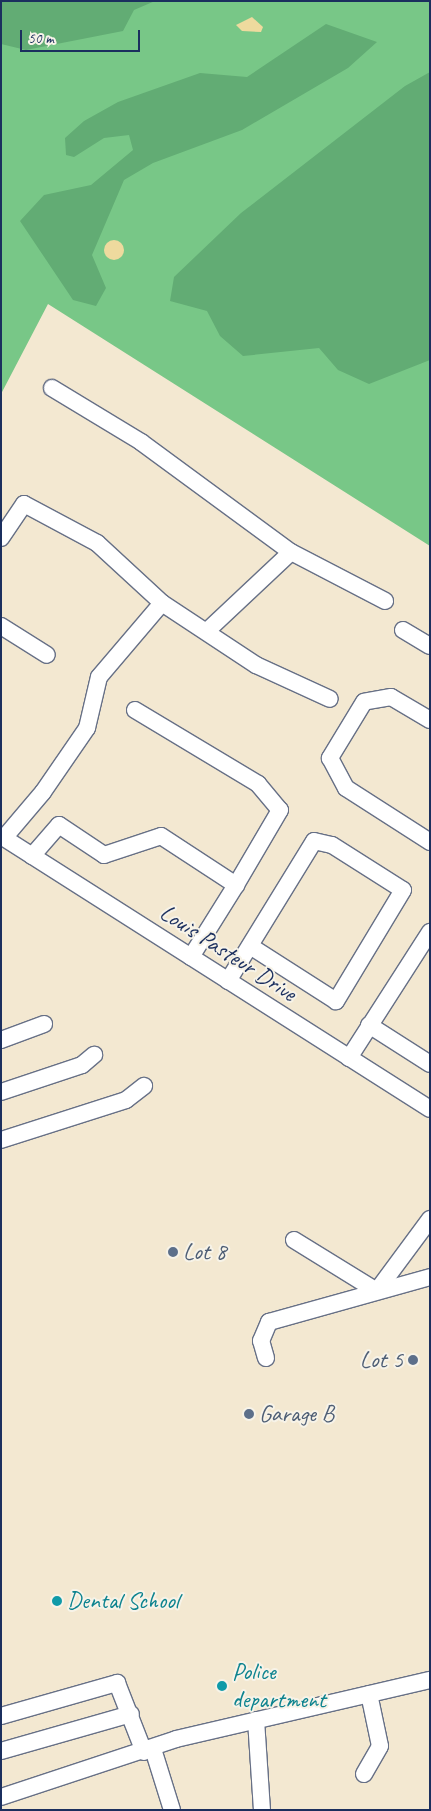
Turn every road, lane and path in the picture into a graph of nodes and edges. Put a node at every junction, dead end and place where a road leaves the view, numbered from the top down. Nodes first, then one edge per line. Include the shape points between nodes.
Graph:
1 (52, 388) dead end
2 (1, 538) edge
3 (291, 552) junction
4 (385, 601) dead end
5 (162, 603) junction
6 (1, 626) edge
7 (404, 630) dead end
8 (207, 631) junction
9 (430, 646) edge
10 (47, 655) dead end
11 (330, 699) dead end
12 (135, 710) dead end
13 (430, 720) edge
14 (2, 837) edge
15 (430, 842) edge
16 (32, 856) junction
17 (236, 885) junction
18 (430, 932) edge
19 (250, 946) junction
20 (191, 957) junction
21 (228, 981) junction
22 (44, 1024) dead end
23 (369, 1025) junction
24 (1, 1040) edge
25 (94, 1055) dead end
26 (349, 1058) junction
27 (430, 1064) edge
28 (144, 1086) dead end
29 (1, 1092) edge
30 (430, 1109) edge
31 (1, 1140) edge
32 (430, 1219) edge
33 (294, 1240) dead end
34 (430, 1277) edge
35 (377, 1289) junction
36 (266, 1358) dead end
37 (430, 1680) edge
38 (369, 1694) junction
39 (131, 1714) junction
40 (1, 1716) edge
41 (256, 1720) junction
42 (149, 1750) junction
43 (1, 1751) edge
44 (364, 1774) dead end
45 (1, 1797) edge
46 (172, 1810) edge
47 (262, 1810) edge

1 - 3 street via 141,442
2 - 5 street via 24,504 97,543
3 - 4 street
3 - 8 street
5 - 8 street
5 - 14 street via 99,677 87,728 43,792
6 - 10 street
7 - 9 street
8 - 11 street via 256,665
12 - 17 street via 258,784 280,810
13 - 15 street via 391,697 364,702 330,758 346,788
14 - 16 street, Louis Pasteur Drive
16 - 17 street via 59,825 104,855 161,836
16 - 20 street, Louis Pasteur Drive
17 - 20 street
18 - 23 street
19 - 19 street via 314,841 332,845 403,890 336,1001
19 - 21 street
20 - 21 street, Louis Pasteur Drive
21 - 26 street, Louis Pasteur Drive
22 - 24 street
23 - 26 street
23 - 27 street
25 - 29 street via 82,1065
26 - 30 street, Louis Pasteur Drive
28 - 31 street via 126,1100
32 - 35 street
33 - 35 street
34 - 35 street via 389,1290
35 - 36 street via 269,1322 261,1341
37 - 38 street
38 - 41 street
38 - 44 street via 380,1746
39 - 40 street via 117,1683
39 - 42 street
39 - 43 street
41 - 42 street via 176,1739
41 - 47 street
42 - 45 street
42 - 46 street

